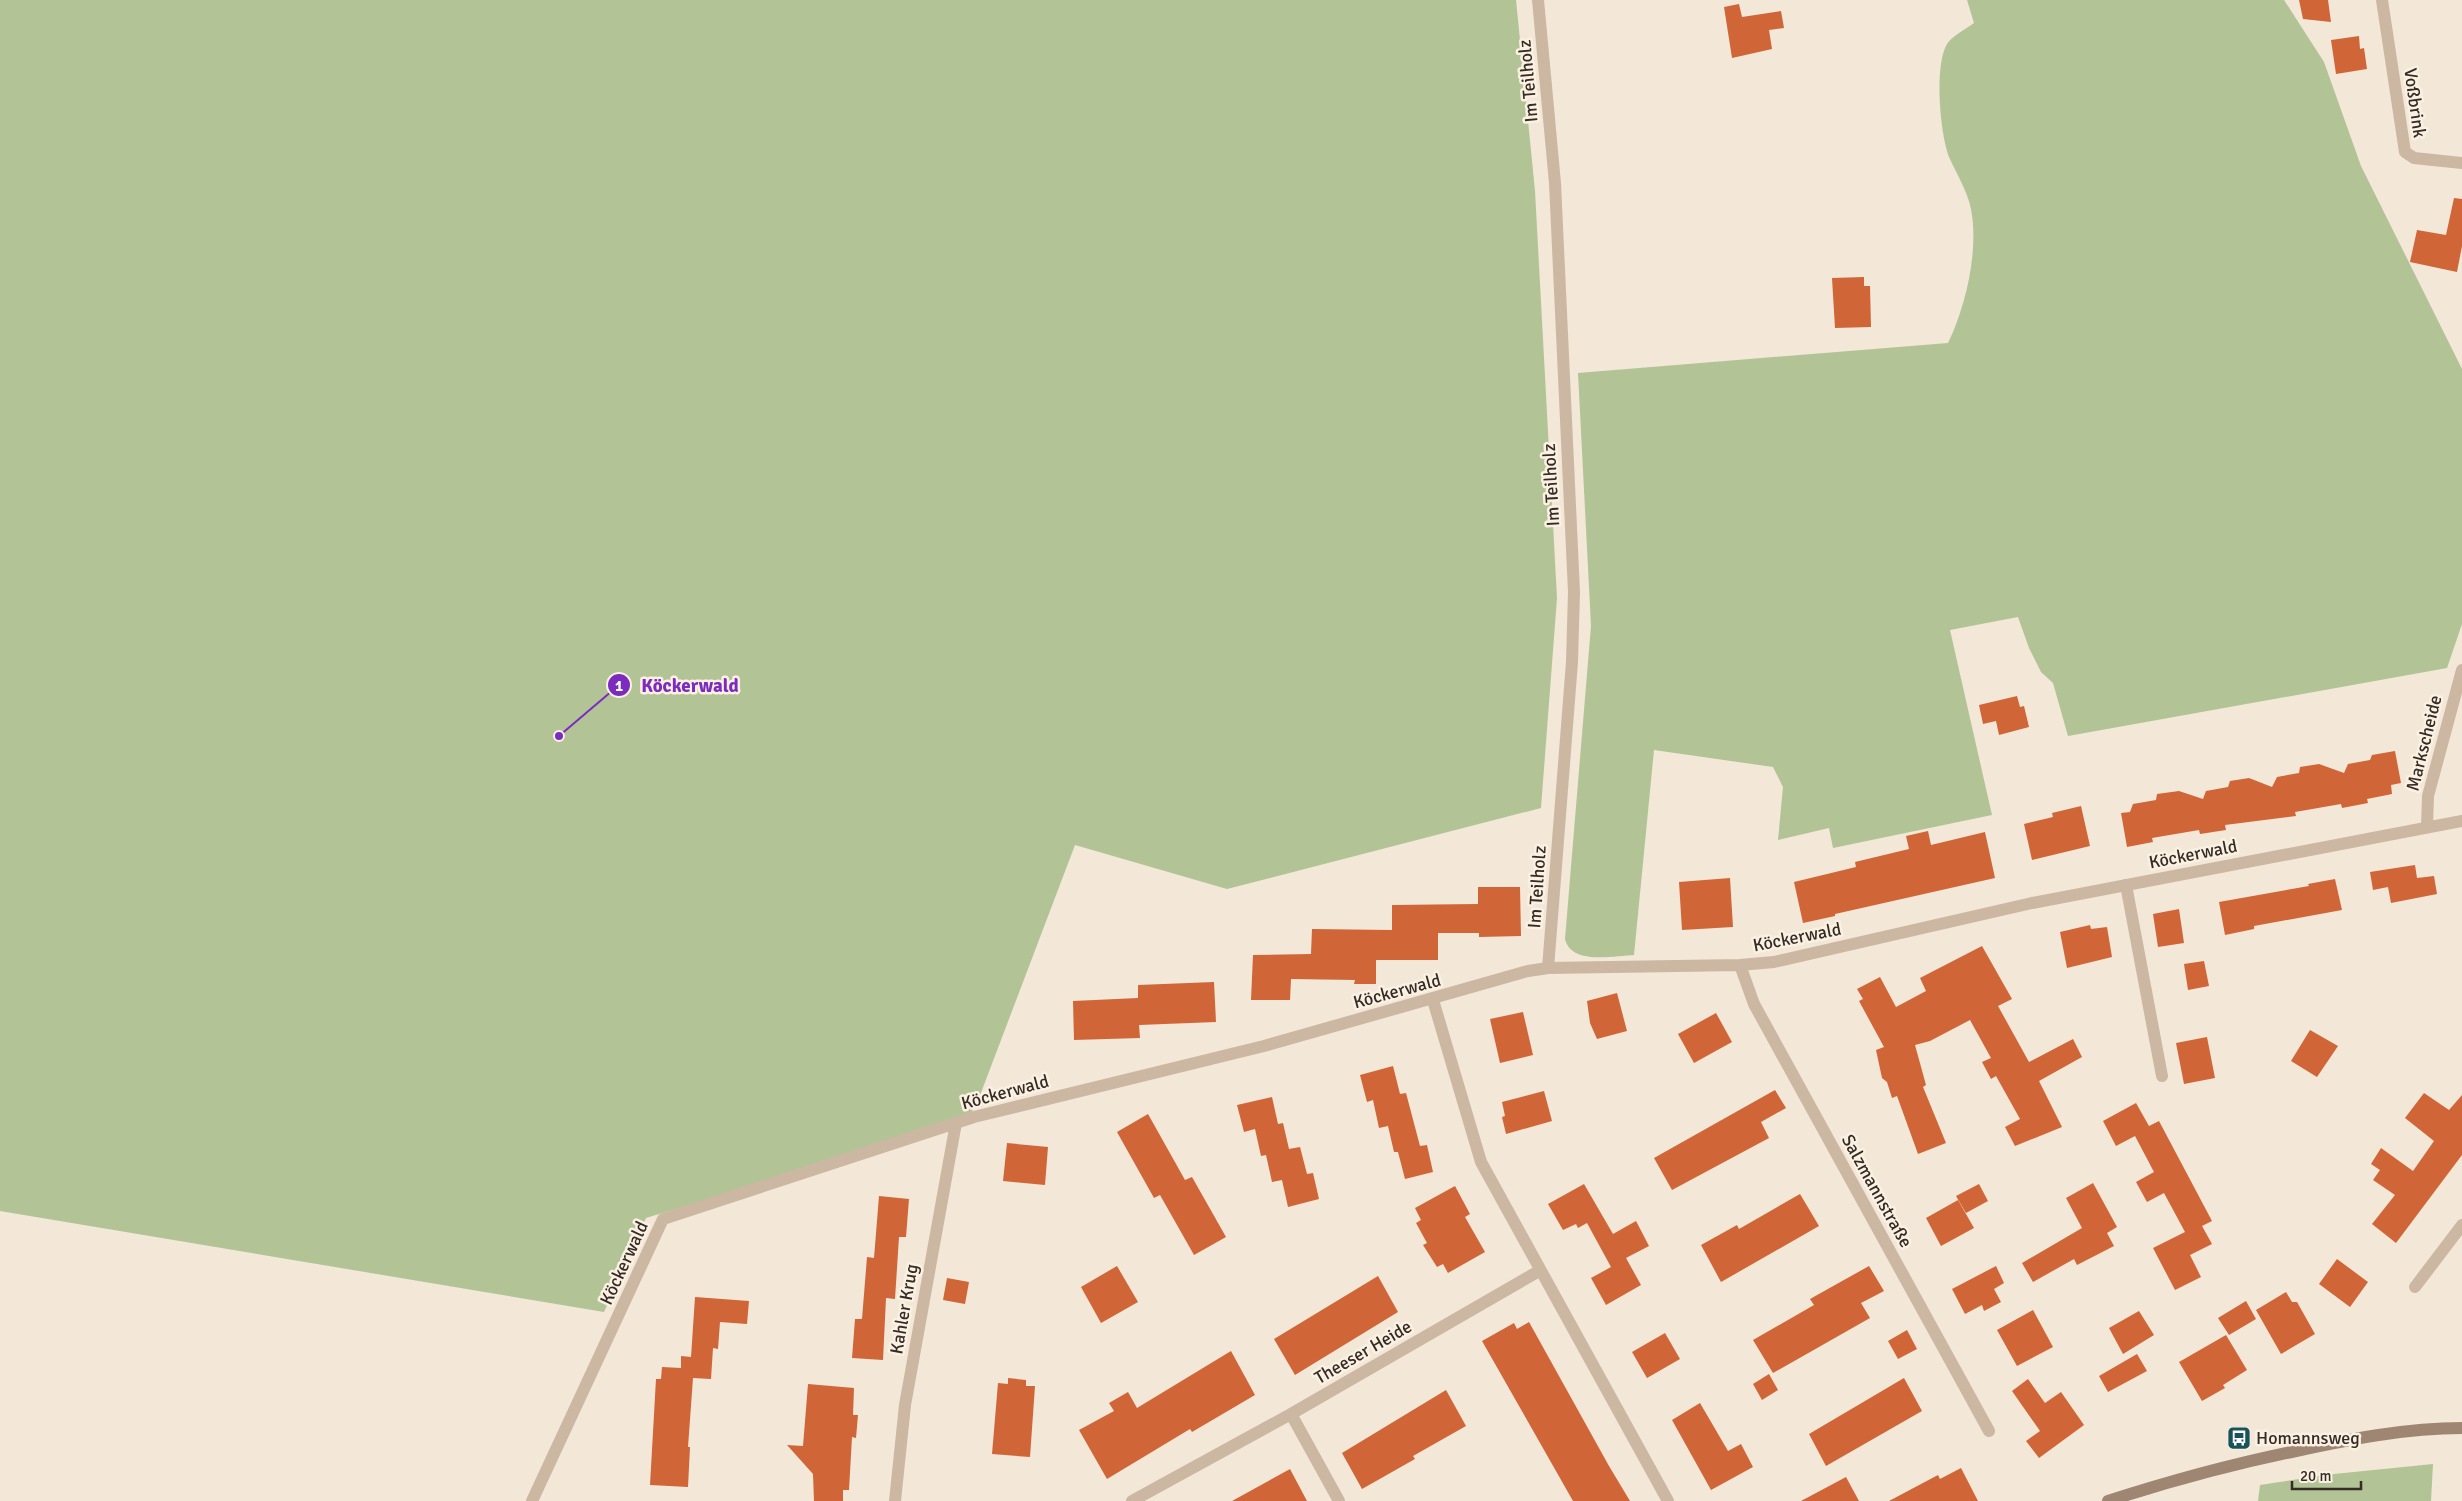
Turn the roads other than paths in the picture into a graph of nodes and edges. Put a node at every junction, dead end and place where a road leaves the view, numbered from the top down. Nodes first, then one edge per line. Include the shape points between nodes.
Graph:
1 (1538, 0) edge
2 (2382, 0) edge
3 (2462, 163) edge
4 (2462, 670) edge
5 (2462, 821) edge
6 (2427, 827) junction
7 (2126, 885) junction
8 (1740, 965) junction
9 (1548, 968) junction
10 (1433, 1000) junction
11 (2162, 1076) dead end
12 (956, 1124) junction
13 (2462, 1225) edge
14 (1539, 1271) junction
15 (2415, 1287) dead end
16 (1291, 1414) junction
17 (2462, 1428) edge
18 (1989, 1430) dead end
19 (532, 1501) edge
20 (895, 1501) edge
21 (1132, 1501) edge
22 (1339, 1501) edge
23 (1668, 1501) edge
24 (2108, 1501) edge

1 - 9 street, Im Teilholz via 1554,182 1574,592 1572,662
2 - 3 street, Voßbrink via 2405,152 2414,158
4 - 6 street, Markscheide via 2428,796
5 - 6 street, Köckerwald
6 - 7 street, Köckerwald
7 - 8 street, Köckerwald via 2032,903 1774,962
7 - 11 street
8 - 9 street, Köckerwald
8 - 18 street, Salzmannstraße via 1754,1004
9 - 10 street, Köckerwald
10 - 12 street, Köckerwald via 1264,1046 1006,1108
10 - 14 street via 1476,1149
12 - 19 street, Köckerwald via 663,1219
12 - 20 street, Kahler Krug via 905,1405
13 - 15 street
14 - 16 street, Theeser Heide
14 - 23 street
16 - 21 street
16 - 22 street
17 - 24 main road via 2395,1432 2312,1447 2200,1474

